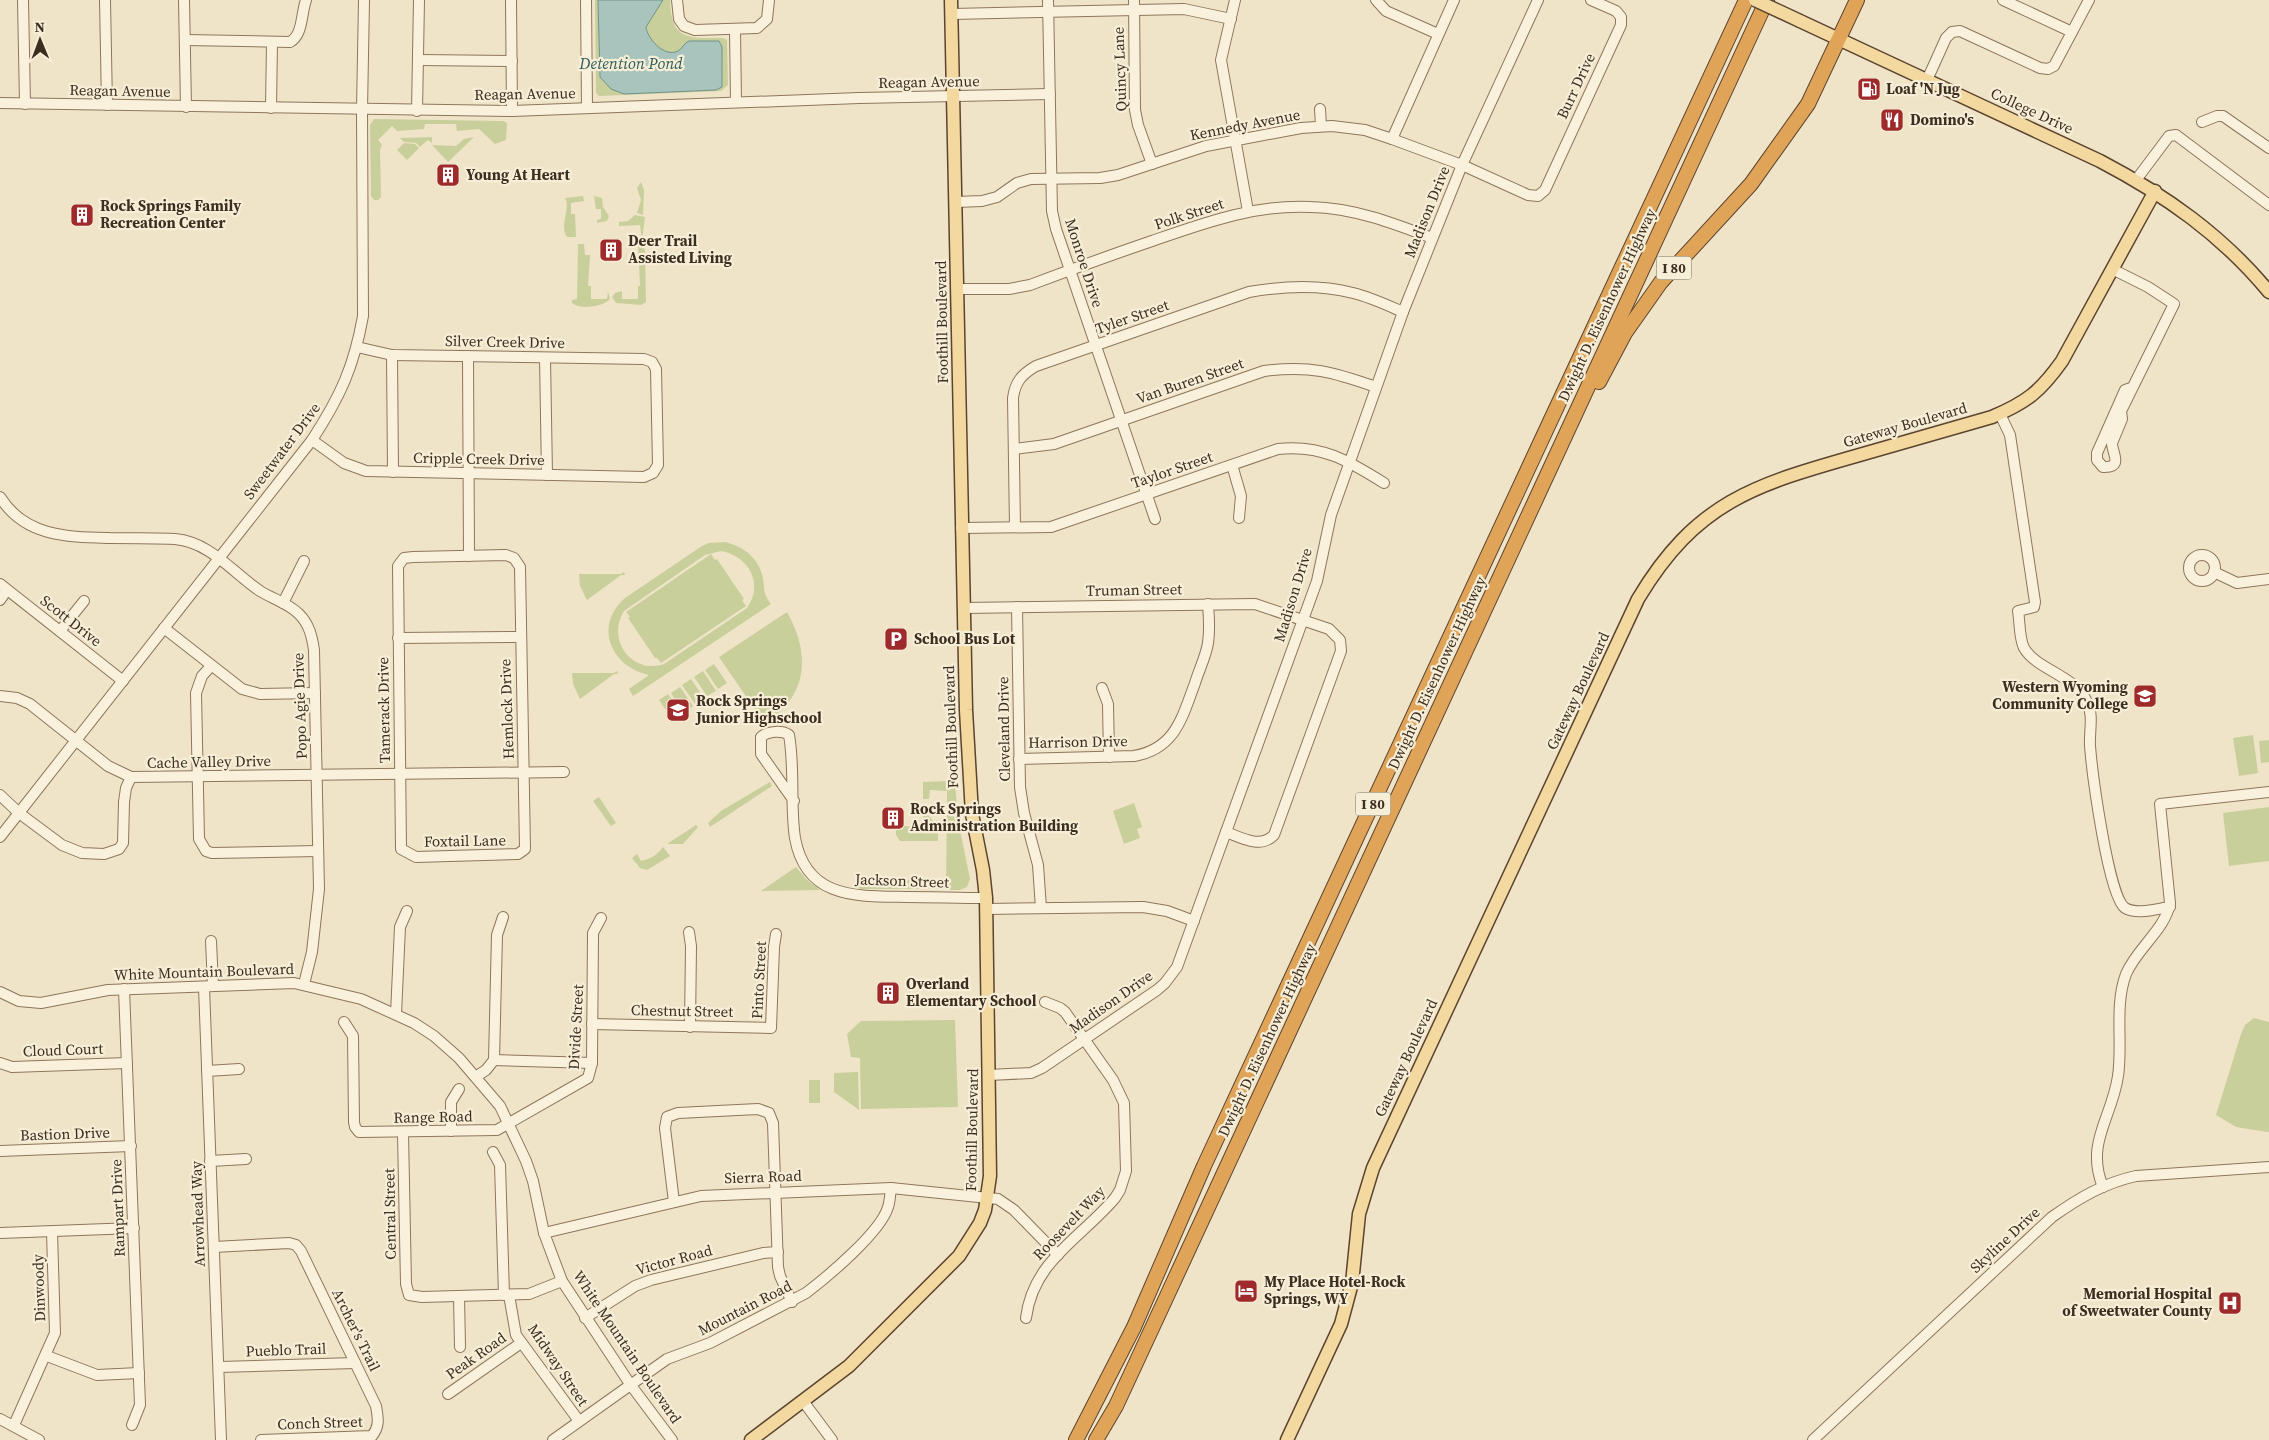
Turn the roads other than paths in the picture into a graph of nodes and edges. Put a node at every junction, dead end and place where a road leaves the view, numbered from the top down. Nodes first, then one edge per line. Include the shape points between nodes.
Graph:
1 (23, 0) edge
2 (105, 0) edge
3 (184, 0) edge
4 (306, 0) edge
5 (364, 0) edge
6 (419, 0) edge
7 (511, 0) edge
8 (586, 0) edge
9 (677, 0) edge
10 (951, 0) edge
11 (1048, 0) edge
12 (1236, 0) edge
13 (1376, 0) edge
14 (1454, 0) edge
15 (1538, 0) edge
16 (1592, 0) edge
17 (1746, 0) edge
18 (1755, 0) edge
19 (1767, 0) edge
20 (1857, 0) edge
21 (2003, 0) edge
22 (2089, 0) edge
23 (769, 4) edge
24 (1134, 5) edge
25 (1048, 12) junction
26 (952, 14) junction
27 (1231, 19) junction
28 (735, 30) junction
29 (2072, 32) junction
30 (1438, 34) junction
31 (1838, 39) junction
32 (185, 40) junction
33 (272, 42) junction
34 (418, 60) junction
35 (512, 61) junction
36 (1927, 80) junction
37 (1050, 94) junction
38 (953, 97) junction
39 (736, 102) junction
40 (0, 103) edge
41 (25, 104) junction
42 (107, 105) junction
43 (186, 107) junction
44 (271, 108) junction
45 (587, 108) junction
46 (1320, 109) dead end
47 (362, 110) junction
48 (417, 110) junction
49 (512, 111) junction
50 (2202, 122) dead end
51 (1320, 126) junction
52 (1392, 138) junction
53 (1235, 140) junction
54 (2269, 148) edge
55 (1152, 164) junction
56 (1462, 165) junction
57 (1051, 178) junction
58 (2136, 180) junction
59 (2155, 191) junction
60 (1538, 196) joint
61 (956, 202) junction
62 (2268, 202) edge
63 (1248, 211) junction
64 (1432, 238) junction
65 (2112, 269) junction
66 (1070, 270) junction
67 (958, 289) junction
68 (2269, 291) edge
69 (1403, 312) junction
70 (1096, 345) junction
71 (357, 347) junction
72 (392, 355) junction
73 (468, 356) junction
74 (545, 358) junction
75 (1376, 386) junction
76 (2131, 388) junction
77 (2000, 414) junction
78 (1122, 420) junction
79 (312, 440) junction
80 (1014, 450) junction
81 (1350, 462) junction
82 (1232, 465) junction
83 (393, 472) junction
84 (653, 473) joint
85 (470, 475) junction
86 (546, 475) junction
87 (1384, 483) dead end
88 (1148, 494) junction
89 (0, 498) edge
90 (1529, 512) junction
91 (1239, 518) dead end
92 (1155, 519) dead end
93 (1015, 527) junction
94 (961, 528) junction
95 (469, 556) junction
96 (218, 559) junction
97 (304, 561) dead end
98 (2214, 572) dead end
99 (2269, 579) edge
100 (4, 587) edge
101 (0, 600) edge
102 (84, 601) dead end
103 (283, 603) junction
104 (1208, 604) junction
105 (1017, 607) junction
106 (963, 608) junction
107 (1303, 618) junction
108 (164, 628) junction
109 (60, 631) junction
110 (520, 637) junction
111 (398, 638) junction
112 (211, 666) junction
113 (123, 681) junction
114 (1102, 688) dead end
115 (316, 693) junction
116 (0, 696) edge
117 (76, 740) junction
118 (1109, 757) junction
119 (1020, 759) junction
120 (524, 771) junction
121 (564, 772) dead end
122 (399, 775) junction
123 (317, 776) junction
124 (131, 777) junction
125 (198, 777) junction
126 (2269, 792) edge
127 (0, 795) edge
128 (794, 801) junction
129 (19, 813) junction
130 (1226, 832) junction
131 (0, 837) edge
132 (525, 849) joint
133 (318, 851) junction
134 (405, 852) joint
135 (986, 903) junction
136 (2170, 907) junction
137 (1041, 908) junction
138 (407, 911) dead end
139 (503, 917) dead end
140 (601, 918) dead end
141 (1194, 921) junction
142 (689, 932) dead end
143 (776, 934) dead end
144 (211, 941) dead end
145 (304, 984) junction
146 (208, 986) junction
147 (124, 989) junction
148 (0, 992) edge
149 (1045, 1002) dead end
150 (396, 1014) junction
151 (344, 1022) dead end
152 (592, 1024) junction
153 (690, 1027) junction
154 (771, 1028) joint
155 (1084, 1039) junction
156 (494, 1060) junction
157 (0, 1063) edge
158 (127, 1063) junction
159 (592, 1063) junction
160 (239, 1069) dead end
161 (207, 1071) junction
162 (989, 1075) junction
163 (477, 1076) junction
164 (459, 1089) dead end
165 (509, 1123) junction
166 (451, 1131) junction
167 (403, 1133) junction
168 (130, 1146) junction
169 (0, 1151) edge
170 (493, 1152) dead end
171 (246, 1159) dead end
172 (210, 1161) junction
173 (2269, 1167) edge
174 (2103, 1187) junction
175 (891, 1188) junction
176 (776, 1192) junction
177 (987, 1197) junction
178 (674, 1202) junction
179 (134, 1228) junction
180 (0, 1232) edge
181 (52, 1232) junction
182 (544, 1233) junction
183 (214, 1247) junction
184 (778, 1252) junction
185 (1058, 1255) junction
186 (562, 1281) junction
187 (506, 1295) junction
188 (459, 1296) junction
189 (792, 1302) junction
190 (586, 1318) junction
191 (1026, 1318) dead end
192 (522, 1343) junction
193 (460, 1347) dead end
194 (47, 1356) junction
195 (355, 1363) junction
196 (218, 1367) junction
197 (139, 1374) junction
198 (630, 1384) junction
199 (448, 1394) dead end
200 (803, 1401) junction
201 (0, 1419) edge
202 (579, 1421) junction
203 (14, 1425) junction
204 (132, 1425) dead end
205 (377, 1430) joint
206 (40, 1440) edge
207 (222, 1440) edge
208 (261, 1440) edge
209 (553, 1440) edge
210 (672, 1440) edge
211 (751, 1440) edge
212 (832, 1440) edge
213 (1076, 1440) edge
214 (1096, 1440) edge
215 (1287, 1440) edge
216 (1813, 1440) edge

1 - 41 street
2 - 42 street
3 - 32 street
4 - 33 street via 296,39
5 - 47 street, Sweetwater Drive
6 - 34 street
7 - 35 street
8 - 45 street
9 - 28 street via 679,19 688,28
10 - 26 main road, Foothill Boulevard
11 - 25 street, Monroe Drive
12 - 27 street
13 - 30 street via 1386,11
14 - 30 street
15 - 56 street, Madison Drive
16 - 60 street, Burr Drive via 1616,11 1621,17 1621,25 1545,190
17 - 213 highway, Dwight D. Eisenhower Highway / I 80 via 1208,1157 1134,1327
18 - 31 main road, College Drive, bridge
19 - 90 highway, Dwight D. Eisenhower Highway / I 80
20 - 31 highway, I 80
21 - 29 street
22 - 29 street
23 - 28 street via 767,20 761,26
24 - 25 street
24 - 27 street via 1184,9
24 - 55 street, Quincy Lane via 1135,110
25 - 26 street
25 - 37 street, Monroe Drive
26 - 38 main road, Foothill Boulevard
27 - 53 street via 1221,60
28 - 39 street
29 - 36 street via 2054,66 2048,69 1960,31 1952,32 1946,38
30 - 52 street
31 - 36 main road, College Drive
31 - 90 highway, I 80 via 1808,104 1751,184 1661,282 1625,333
32 - 33 street
32 - 43 street
33 - 44 street
34 - 35 street
34 - 48 street
35 - 49 street
36 - 58 main road, College Drive
37 - 38 street, Reagan Avenue
37 - 57 street, Monroe Drive
38 - 39 street, Reagan Avenue
38 - 61 main road, Foothill Boulevard
39 - 45 street, Reagan Avenue
40 - 41 street, Reagan Avenue
41 - 42 street, Reagan Avenue
42 - 43 street, Reagan Avenue
43 - 44 street, Reagan Avenue
44 - 47 street, Reagan Avenue
45 - 49 street, Reagan Avenue
46 - 51 street
47 - 48 street, Reagan Avenue
47 - 71 street, Sweetwater Drive via 363,316
48 - 49 street, Reagan Avenue
50 - 54 street via 2223,116
51 - 52 street, Kennedy Avenue via 1364,130
51 - 53 street, Kennedy Avenue
52 - 56 street, Kennedy Avenue
53 - 55 street, Kennedy Avenue
53 - 63 street
55 - 57 street, Kennedy Avenue via 1100,178
56 - 60 street, Kennedy Avenue
56 - 64 street, Madison Drive
57 - 61 street, Kennedy Avenue via 1017,183 997,197 982,201
57 - 66 street, Monroe Drive via 1052,211
58 - 59 main road, College Drive
58 - 62 street via 2169,136 2176,135
59 - 65 main road, Gateway Boulevard
59 - 68 main road, College Drive via 2206,228
61 - 67 main road, Foothill Boulevard
63 - 64 street, Polk Street via 1312,206 1345,210
63 - 66 street, Polk Street
64 - 69 street, Madison Drive
65 - 76 street via 2174,304
65 - 77 main road, Gateway Boulevard via 2047,383 2016,407
66 - 67 street, Polk Street via 1009,288
66 - 70 street, Monroe Drive
67 - 94 main road, Foothill Boulevard
69 - 70 street, Tyler Street via 1354,293 1329,288 1280,287 1249,292
69 - 75 street, Madison Drive
70 - 78 street, Monroe Drive
70 - 80 street, Tyler Street via 1036,366 1019,379 1013,398
71 - 72 street, Silver Creek Drive
71 - 79 street, Sweetwater Drive via 340,394
72 - 73 street, Silver Creek Drive
72 - 83 street
73 - 74 street, Silver Creek Drive
73 - 85 street
74 - 84 street, Silver Creek Drive via 644,359 652,362 656,369 658,465
74 - 86 street
75 - 78 street, Van Buren Street via 1333,372 1289,368 1264,371
75 - 81 street, Madison Drive
76 - 76 street via 2125,390 2097,454 2098,463 2103,467 2112,465 2116,460 2112,443
77 - 136 street via 2010,435 2035,601 2034,607 2018,611 2024,648 2075,686 2088,703 2090,745 2102,826 2118,900 2123,907 2136,911
77 - 215 main road, Gateway Boulevard via 1796,473 1745,492 1682,539 1652,576 1638,599 1373,1168 1359,1214 1352,1283 1341,1324
78 - 80 street, Van Buren Street via 1054,444
78 - 88 street, Monroe Drive
79 - 83 street, Cripple Creek Drive via 354,468
79 - 96 street, Sweetwater Drive
80 - 93 street, Tyler Street
81 - 82 street, Taylor Street via 1313,448 1295,447 1278,449
81 - 87 street, Taylor Street
81 - 107 street, Madison Drive via 1332,515 1317,581
82 - 88 street, Taylor Street
82 - 91 street via 1241,496
83 - 85 street, Cripple Creek Drive
84 - 86 street, Cripple Creek Drive via 644,477
85 - 86 street, Cripple Creek Drive
85 - 95 street
88 - 92 street, Monroe Drive
88 - 93 street, Taylor Street via 1051,527
89 - 96 street, Popo Agie Drive via 19,517 48,533 73,537 188,540
90 - 214 highway, Dwight D. Eisenhower Highway / I 80 via 1120,1396
93 - 94 street, Taylor Street
94 - 106 main road, Foothill Boulevard
95 - 110 street, Hemlock Drive via 506,554 514,558 520,567
95 - 111 street, Tamerack Drive via 404,558 398,566
96 - 103 street, Popo Agie Drive via 258,590
96 - 108 street, Sweetwater Drive
97 - 103 street
98 - 99 street via 2237,583
100 - 101 street
100 - 109 street, Scott Drive
102 - 109 street
103 - 115 street, Popo Agie Drive via 300,614 310,632
104 - 105 street, Truman Street
104 - 107 street, Truman Street via 1255,604
104 - 118 street, Harrison Drive via 1208,645 1177,728 1164,743 1145,754
105 - 106 street, Truman Street
105 - 119 street, Cleveland Drive
106 - 135 main road, Foothill Boulevard via 969,776
107 - 130 street, Madison Drive
107 - 130 street, Truman Street via 1333,632 1341,645 1279,823 1274,836 1264,842 1254,842
108 - 112 street
108 - 113 street, Sweetwater Drive
109 - 113 street, Scott Drive
110 - 111 street
110 - 120 street, Hemlock Drive
111 - 122 street, Tamerack Drive
112 - 115 street via 231,682 251,692
112 - 125 street via 202,676 196,693
113 - 117 street, Sweetwater Drive
114 - 118 street via 1108,704
115 - 123 street, Popo Agie Drive
116 - 117 street, Cache Valley Drive via 30,704
117 - 124 street, Cache Valley Drive via 108,766
117 - 129 street, Sweetwater Drive
118 - 119 street, Harrison Drive
119 - 137 street, Cleveland Drive via 1021,801 1038,865
120 - 121 street, Cache Valley Drive
120 - 122 street, Cache Valley Drive
120 - 132 street, Hemlock Drive
122 - 123 street, Cache Valley Drive
122 - 134 street, Tamerack Drive via 402,849
123 - 125 street, Cache Valley Drive
123 - 133 street, Popo Agie Drive
124 - 125 street, Cache Valley Drive
124 - 129 street via 124,802 123,843 112,853 91,855 72,850
125 - 133 street via 199,839 206,851
126 - 136 street via 2160,804
127 - 129 street
128 - 128 street, Jackson Street via 789,735 784,732 766,733 761,737 761,754
128 - 135 street, Jackson Street via 794,835 798,854 813,876 835,892 864,897
129 - 131 street, Sweetwater Drive
130 - 141 street, Madison Drive
132 - 134 street, Foxtail Lane via 518,854 416,857
133 - 145 street, Popo Agie Drive via 317,909
135 - 137 street, Jackson Street
135 - 162 main road, Foothill Boulevard
136 - 174 street via 2127,971 2121,992 2118,1079 2095,1158
137 - 141 street, Jackson Street via 1155,908
138 - 150 street via 400,927
139 - 156 street via 497,935
140 - 152 street, Divide Street via 593,933
141 - 155 street, Madison Drive via 1177,967 1165,983
142 - 153 street
143 - 154 street, Pinto Street
144 - 146 street, Arrowhead Way
145 - 146 street, White Mountain Boulevard
145 - 150 street, White Mountain Boulevard via 361,999
146 - 147 street, White Mountain Boulevard
146 - 161 street, Arrowhead Way
147 - 148 street, White Mountain Boulevard via 41,1003 19,1001
147 - 158 street, Rampart Drive
149 - 155 street, Roosevelt Way via 1065,1012
150 - 163 street, White Mountain Boulevard via 434,1036
151 - 167 street, Range Road via 353,1036 354,1122 357,1130 363,1133
152 - 153 street, Chestnut Street
152 - 159 street, Divide Street
153 - 154 street, Chestnut Street
155 - 162 street, Madison Drive via 1037,1071
155 - 185 street, Roosevelt Way via 1113,1080 1124,1103 1126,1171 1114,1198
156 - 159 street
156 - 163 street
157 - 158 street, Cloud Court via 12,1067
158 - 168 street, Rampart Drive
159 - 165 street, Divide Street via 591,1072 584,1082
160 - 161 street
161 - 172 street, Arrowhead Way
162 - 177 main road, Foothill Boulevard via 990,1176
163 - 165 street, White Mountain Boulevard
164 - 166 street via 451,1102
165 - 166 street, Range Road via 496,1130
165 - 182 street, White Mountain Boulevard via 533,1181
166 - 167 street, Range Road
167 - 188 street, Central Street via 406,1284 409,1295
168 - 169 street, Bastion Drive
168 - 179 street, Rampart Drive
170 - 187 street, Midway Street via 500,1164
171 - 172 street
172 - 183 street, Arrowhead Way
173 - 174 street, Skyline Drive via 2156,1174
174 - 216 street, Skyline Drive via 2052,1217
175 - 176 street, Sierra Road
175 - 177 street, Sierra Road
175 - 189 street, Mountain Road via 888,1208 874,1231 820,1283
176 - 178 street, Sierra Road via 720,1194
176 - 178 street via 773,1123 769,1113 758,1109 678,1113 667,1117 664,1122
176 - 184 street
177 - 185 street, Sierra Road via 1006,1203
177 - 200 main road, Foothill Boulevard via 980,1223 959,1256 849,1366
178 - 182 street, Sierra Road
179 - 181 street
179 - 197 street, Rampart Drive
180 - 181 street
181 - 194 street, Dinwoody via 55,1333
182 - 186 street, White Mountain Boulevard
183 - 195 street, Archer's Trail via 296,1245 302,1251
183 - 196 street, Arrowhead Way
184 - 189 street via 780,1276
184 - 190 street, Victor Road via 651,1280 620,1294
185 - 191 street, Roosevelt Way via 1033,1287
186 - 187 street via 539,1292
186 - 190 street, White Mountain Boulevard
187 - 188 street
187 - 192 street, Midway Street via 515,1330
188 - 193 street
189 - 198 street, Mountain Road via 667,1359
190 - 198 street, White Mountain Boulevard
192 - 199 street, Peak Road
192 - 202 street, Midway Street
194 - 197 street via 97,1375
194 - 203 street, Dinwoody
195 - 196 street, Pueblo Trail
195 - 205 street, Archer's Trail via 376,1406
196 - 207 street, Arrowhead Way
197 - 204 street, Rampart Drive via 140,1405
198 - 202 street, Mountain Road
198 - 210 street, White Mountain Boulevard
200 - 211 main road, Foothill Boulevard
200 - 212 street
201 - 203 street
202 - 209 street, Mountain Road
203 - 206 street
205 - 208 street, Conch Street via 372,1436

